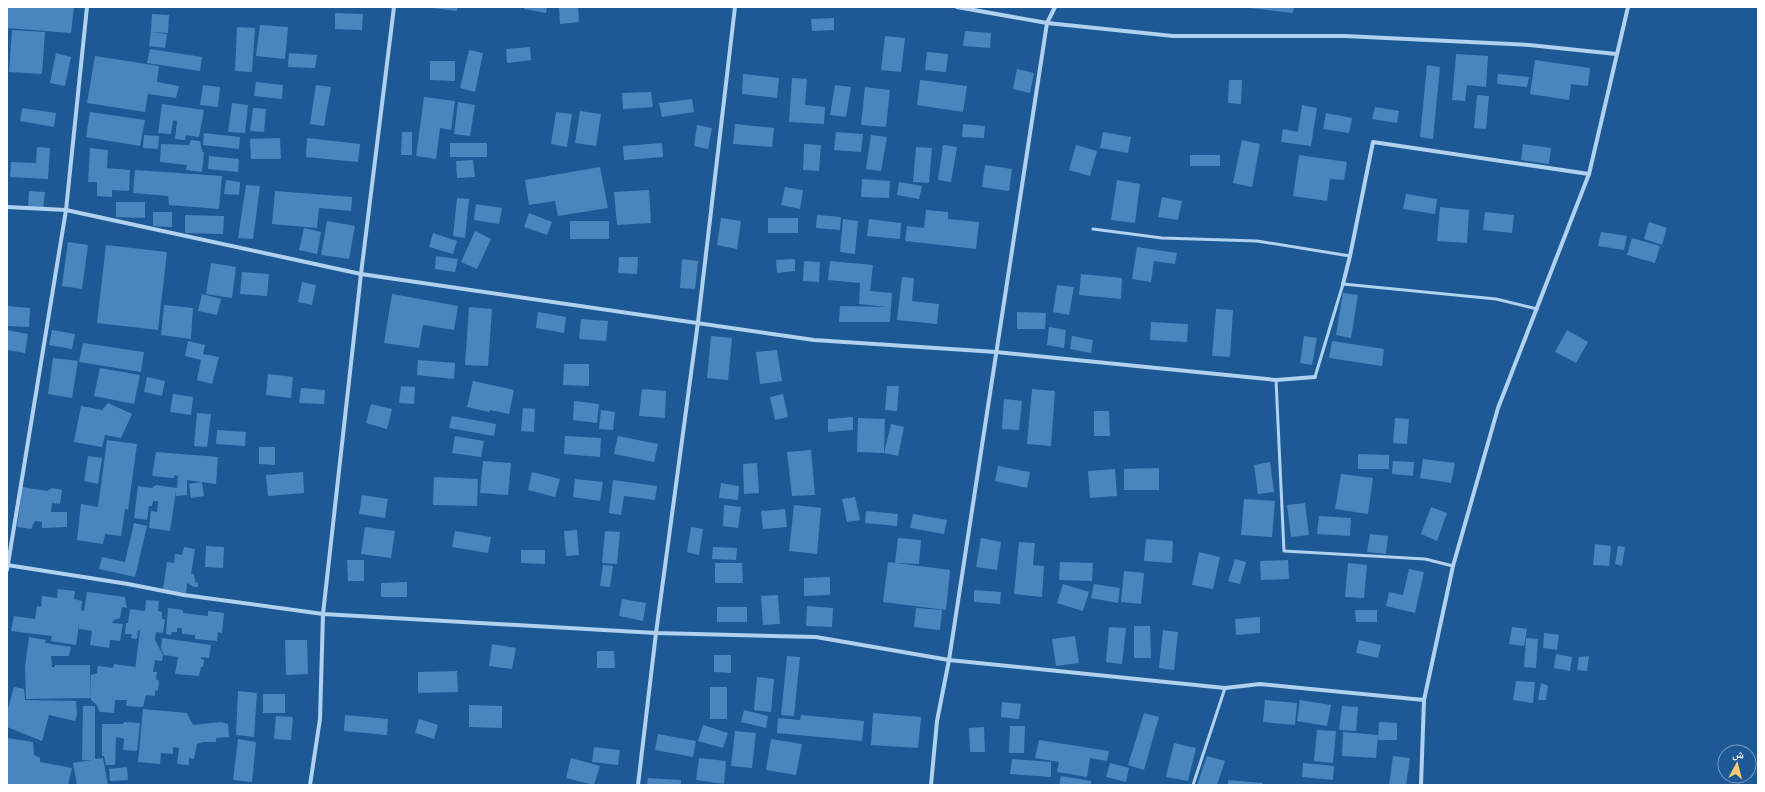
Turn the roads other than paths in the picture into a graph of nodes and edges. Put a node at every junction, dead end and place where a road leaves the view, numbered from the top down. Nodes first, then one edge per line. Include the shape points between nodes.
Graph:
1 (87, 7) edge
2 (394, 7) edge
3 (735, 7) edge
4 (957, 7) edge
5 (1055, 7) edge
6 (1628, 7) edge
7 (1047, 23) junction
8 (1616, 54) junction
9 (1590, 174) junction
10 (7, 207) edge
11 (66, 210) junction
12 (1093, 229) dead end
13 (1350, 256) junction
14 (361, 274) junction
15 (1343, 284) junction
16 (1537, 309) junction
17 (698, 322) junction
18 (996, 352) junction
19 (1316, 377) joint
20 (1276, 380) junction
21 (8, 565) edge
22 (1454, 566) junction
23 (7, 570) edge
24 (323, 614) junction
25 (656, 633) junction
26 (949, 660) junction
27 (1224, 688) junction
28 (1424, 700) junction
29 (310, 785) edge
30 (638, 785) edge
31 (931, 785) edge
32 (1193, 785) edge
33 (1421, 785) edge

1 - 11 street
2 - 14 street
3 - 17 street
4 - 7 street
5 - 7 street
6 - 8 street
7 - 8 street via 1173,36 1345,36 1529,45
7 - 18 street
8 - 9 street
9 - 13 street via 1373,142
9 - 16 street
10 - 11 street
11 - 14 street
11 - 21 street
12 - 13 lane via 1162,238 1257,241
13 - 15 street
14 - 17 street
14 - 24 street
15 - 16 lane via 1496,299
15 - 19 lane
16 - 22 street via 1498,408
17 - 18 street via 814,340
17 - 25 street
18 - 20 street
18 - 26 street
19 - 20 street
20 - 22 lane via 1284,551 1425,559
21 - 23 street
21 - 24 street via 184,595
22 - 28 street
24 - 25 street
24 - 29 street via 320,719
25 - 26 street via 816,637
25 - 30 street
26 - 27 street
26 - 31 street via 937,721
27 - 28 street via 1260,684
27 - 32 lane
28 - 33 street

